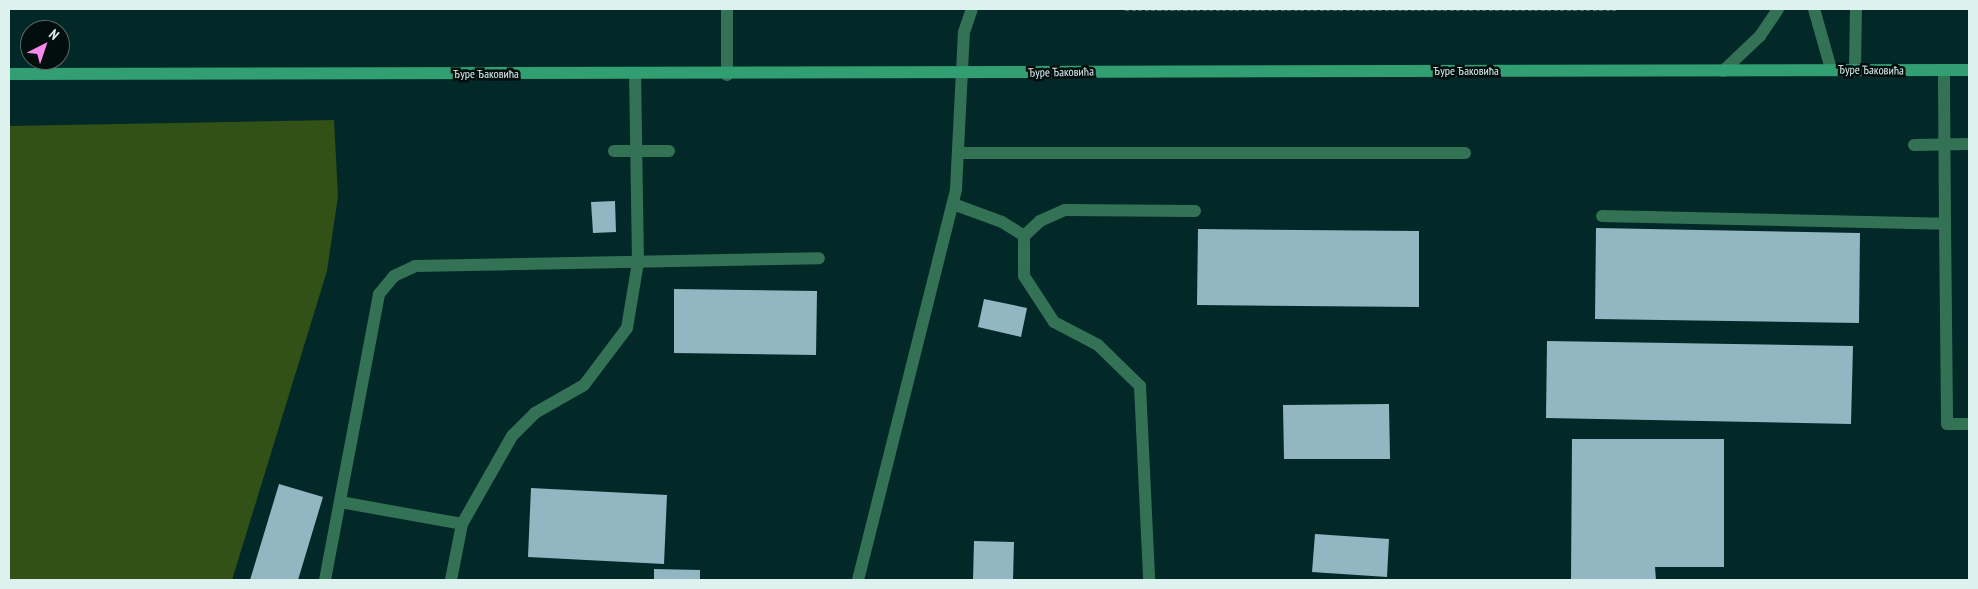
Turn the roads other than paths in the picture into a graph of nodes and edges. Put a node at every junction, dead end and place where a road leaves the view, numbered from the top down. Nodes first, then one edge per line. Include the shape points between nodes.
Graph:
1 (727, 9) edge
2 (972, 9) edge
3 (1778, 9) edge
4 (1814, 9) edge
5 (1856, 9) edge
6 (1831, 69) junction
7 (1855, 70) junction
8 (1944, 70) junction
9 (1969, 70) edge
10 (1723, 71) junction
11 (963, 73) junction
12 (9, 74) edge
13 (635, 75) junction
14 (727, 75) junction
15 (1946, 144) junction
16 (1969, 144) edge
17 (1914, 145) dead end
18 (614, 151) dead end
19 (635, 151) junction
20 (669, 151) dead end
21 (958, 153) junction
22 (1465, 153) dead end
23 (953, 204) junction
24 (1195, 211) dead end
25 (1602, 216) dead end
26 (1945, 224) junction
27 (1024, 236) junction
28 (819, 258) dead end
29 (638, 262) junction
30 (1969, 424) edge
31 (340, 502) junction
32 (462, 524) junction
33 (325, 580) edge
34 (451, 580) edge
35 (858, 580) edge
36 (1149, 580) edge

1 - 14 lane
2 - 11 lane via 964,32
3 - 10 lane via 1760,36
4 - 6 lane
5 - 7 lane
6 - 7 street, Ђуре Ђаковића
6 - 10 street, Ђуре Ђаковића
7 - 8 street, Ђуре Ђаковића
8 - 9 street, Ђуре Ђаковића
8 - 15 lane
10 - 11 street, Ђуре Ђаковића
11 - 14 street, Ђуре Ђаковића
11 - 21 lane
12 - 13 street, Ђуре Ђаковића
13 - 14 street, Ђуре Ђаковића
13 - 19 lane
15 - 16 lane
15 - 17 lane
15 - 26 lane
18 - 19 lane
19 - 20 lane
19 - 29 lane
21 - 22 lane
21 - 23 lane
23 - 27 lane via 1002,222
23 - 35 lane
24 - 27 lane via 1066,210 1040,221
25 - 26 lane
26 - 30 lane via 1947,424
27 - 36 lane via 1024,276 1054,322 1098,345 1140,386
28 - 29 lane
29 - 31 lane via 415,266 394,276 379,294
29 - 32 lane via 627,328 584,385 535,413 512,436
31 - 32 lane
31 - 33 lane
32 - 34 lane

